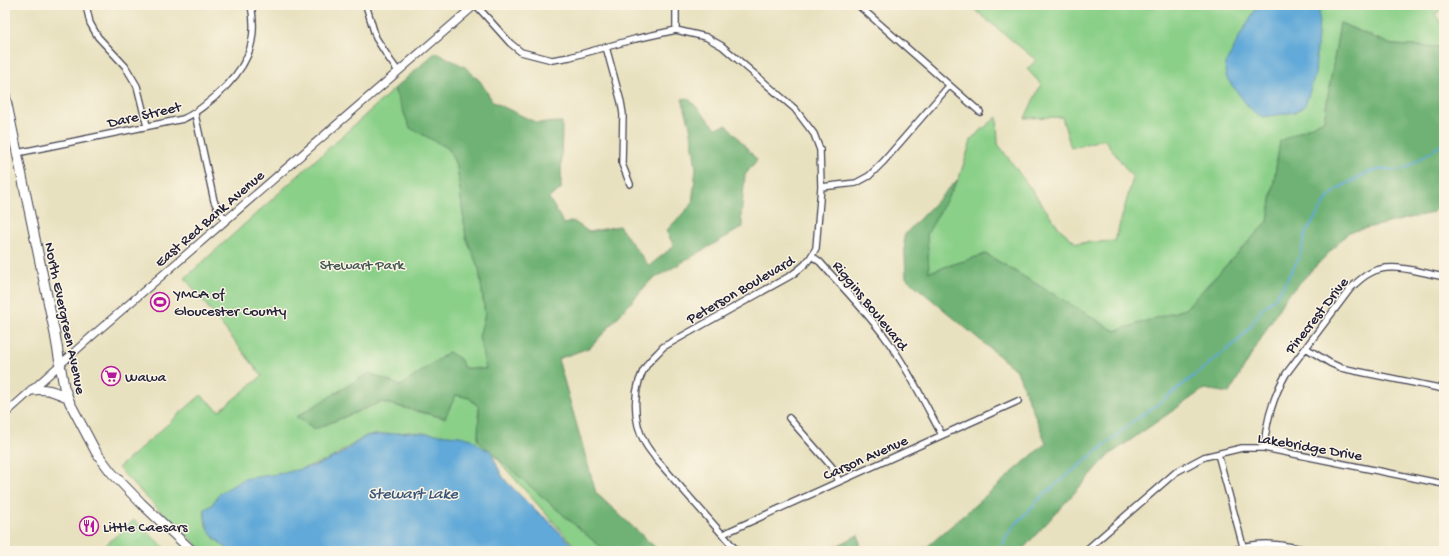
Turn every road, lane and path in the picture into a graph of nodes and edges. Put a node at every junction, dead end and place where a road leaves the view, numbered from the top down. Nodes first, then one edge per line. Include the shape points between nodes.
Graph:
1 (86, 5) edge
2 (251, 5) edge
3 (366, 5) edge
4 (475, 5) edge
5 (676, 5) edge
6 (858, 5) edge
7 (676, 30) junction
8 (606, 48) junction
9 (398, 71) junction
10 (949, 86) junction
11 (5, 95) edge
12 (980, 112) dead end
13 (195, 114) junction
14 (147, 126) junction
15 (17, 153) junction
16 (630, 184) dead end
17 (821, 186) junction
18 (226, 220) junction
19 (812, 256) junction
20 (1444, 277) edge
21 (1306, 348) junction
22 (61, 364) junction
23 (1444, 389) edge
24 (32, 390) junction
25 (67, 397) junction
26 (1018, 401) dead end
27 (5, 414) edge
28 (789, 418) dead end
29 (942, 435) junction
30 (1264, 448) junction
31 (1218, 454) junction
32 (840, 482) junction
33 (1444, 484) edge
34 (723, 534) junction
35 (1243, 546) junction
36 (192, 551) edge
37 (737, 551) edge
38 (1085, 551) edge
39 (1231, 551) edge
40 (1314, 551) edge

1 - 14 street via 90,23 98,37 125,66 138,86
2 - 13 street, Dare Street via 254,26 246,60 229,84
3 - 9 street via 376,38
4 - 8 street, Peterson Boulevard via 521,52 552,60
4 - 9 street, East Red Bank Avenue
5 - 7 street
6 - 10 street
7 - 8 street, Peterson Boulevard
7 - 17 street, Peterson Boulevard via 706,37 722,46 795,109 814,134 820,150
8 - 16 street via 621,102 622,164
9 - 18 street, East Red Bank Avenue
10 - 12 street
10 - 17 street via 869,176 856,183
11 - 15 main road, North Evergreen Avenue
13 - 14 street, Dare Street
13 - 18 street via 214,201
14 - 15 street, Dare Street
15 - 22 main road, North Evergreen Avenue
17 - 19 street, Peterson Boulevard via 816,248
18 - 22 street, East Red Bank Avenue
19 - 29 street, Riggins Boulevard via 885,337 901,360
19 - 34 street, Peterson Boulevard via 790,276 664,347 648,364 639,382 635,404 638,425 645,443 656,459
20 - 21 street, Pinecrest Drive via 1400,268 1371,272 1350,289
21 - 23 street via 1341,368
21 - 30 street, Pinecrest Drive via 1279,387 1267,423
22 - 24 street, East Red Bank Avenue
22 - 25 main road, North Evergreen Avenue
24 - 25 main road via 52,390
24 - 27 street, East Red Bank Avenue
25 - 36 main road, North Evergreen Avenue via 96,452 111,472
26 - 29 street, Carson Avenue
28 - 32 street via 832,467
29 - 32 street, Carson Avenue
30 - 31 street, Lakebridge Drive via 1242,448
30 - 33 street, Lakebridge Drive
31 - 35 street
31 - 38 street, Lakebridge Drive via 1176,472
32 - 34 street, Carson Avenue
34 - 37 street, Peterson Boulevard
35 - 39 street
35 - 40 street via 1276,544

